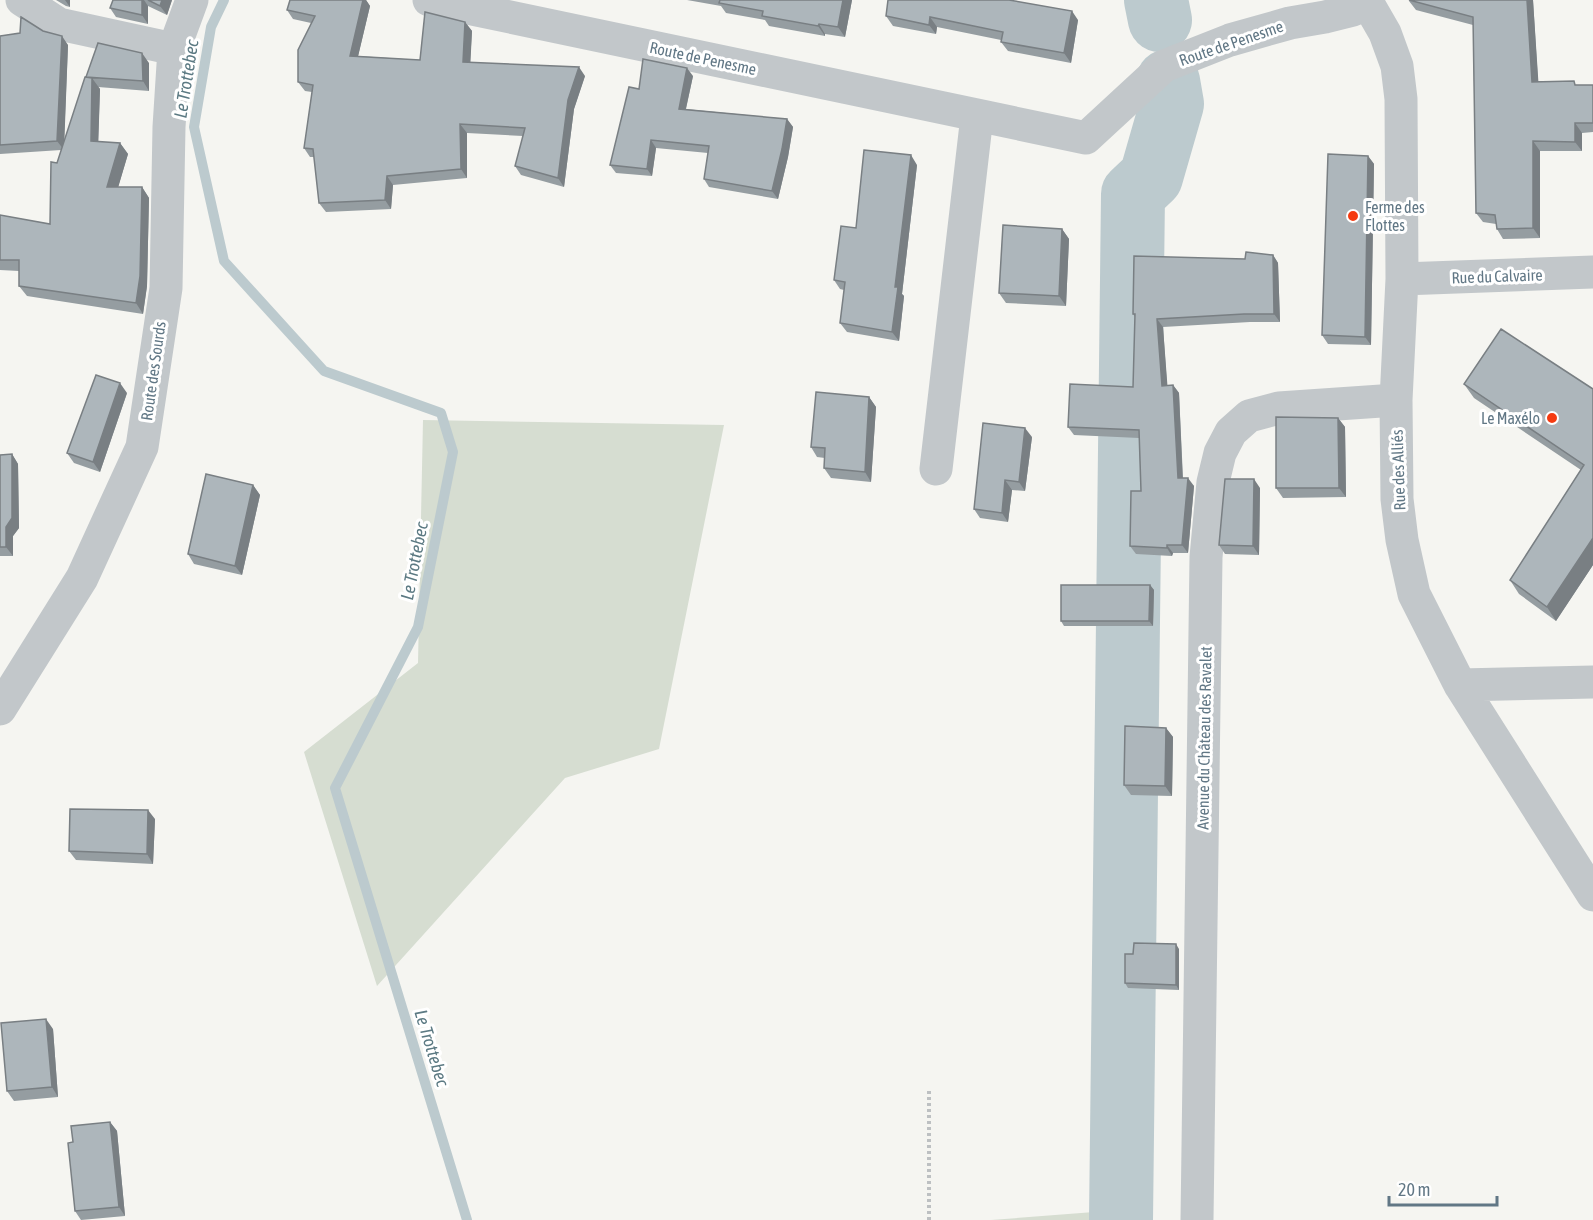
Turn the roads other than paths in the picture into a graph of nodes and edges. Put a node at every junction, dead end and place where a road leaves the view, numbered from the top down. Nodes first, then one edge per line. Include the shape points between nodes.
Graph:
1 (192, 0) edge
2 (429, 0) edge
3 (22, 1) edge
4 (1367, 1) edge
5 (174, 49) junction
6 (977, 116) junction
7 (1593, 272) edge
8 (1402, 279) junction
9 (1396, 400) junction
10 (936, 469) dead end
11 (1593, 682) edge
12 (1460, 685) junction
13 (0, 709) edge
14 (1593, 896) edge
15 (1197, 1220) edge

1 - 5 street, Route des Sourds
2 - 6 street, Route de Penesme
3 - 5 street via 59,24
4 - 6 street, Route de Penesme via 1353,10 1230,40 1164,66 1086,138
4 - 8 street, Rue des Alliés via 1397,66 1402,126
5 - 13 street, Route des Sourds via 166,288 142,447 82,578
6 - 10 street
7 - 8 street, Rue du Calvaire
8 - 9 street, Rue des Alliés
9 - 12 street, Rue des Alliés via 1397,499 1414,594
9 - 15 street, Avenue du Château des Ravalet via 1279,408 1249,416 1231,432 1220,453 1213,482 1206,557
11 - 12 street
12 - 14 street, Rue des Alliés

